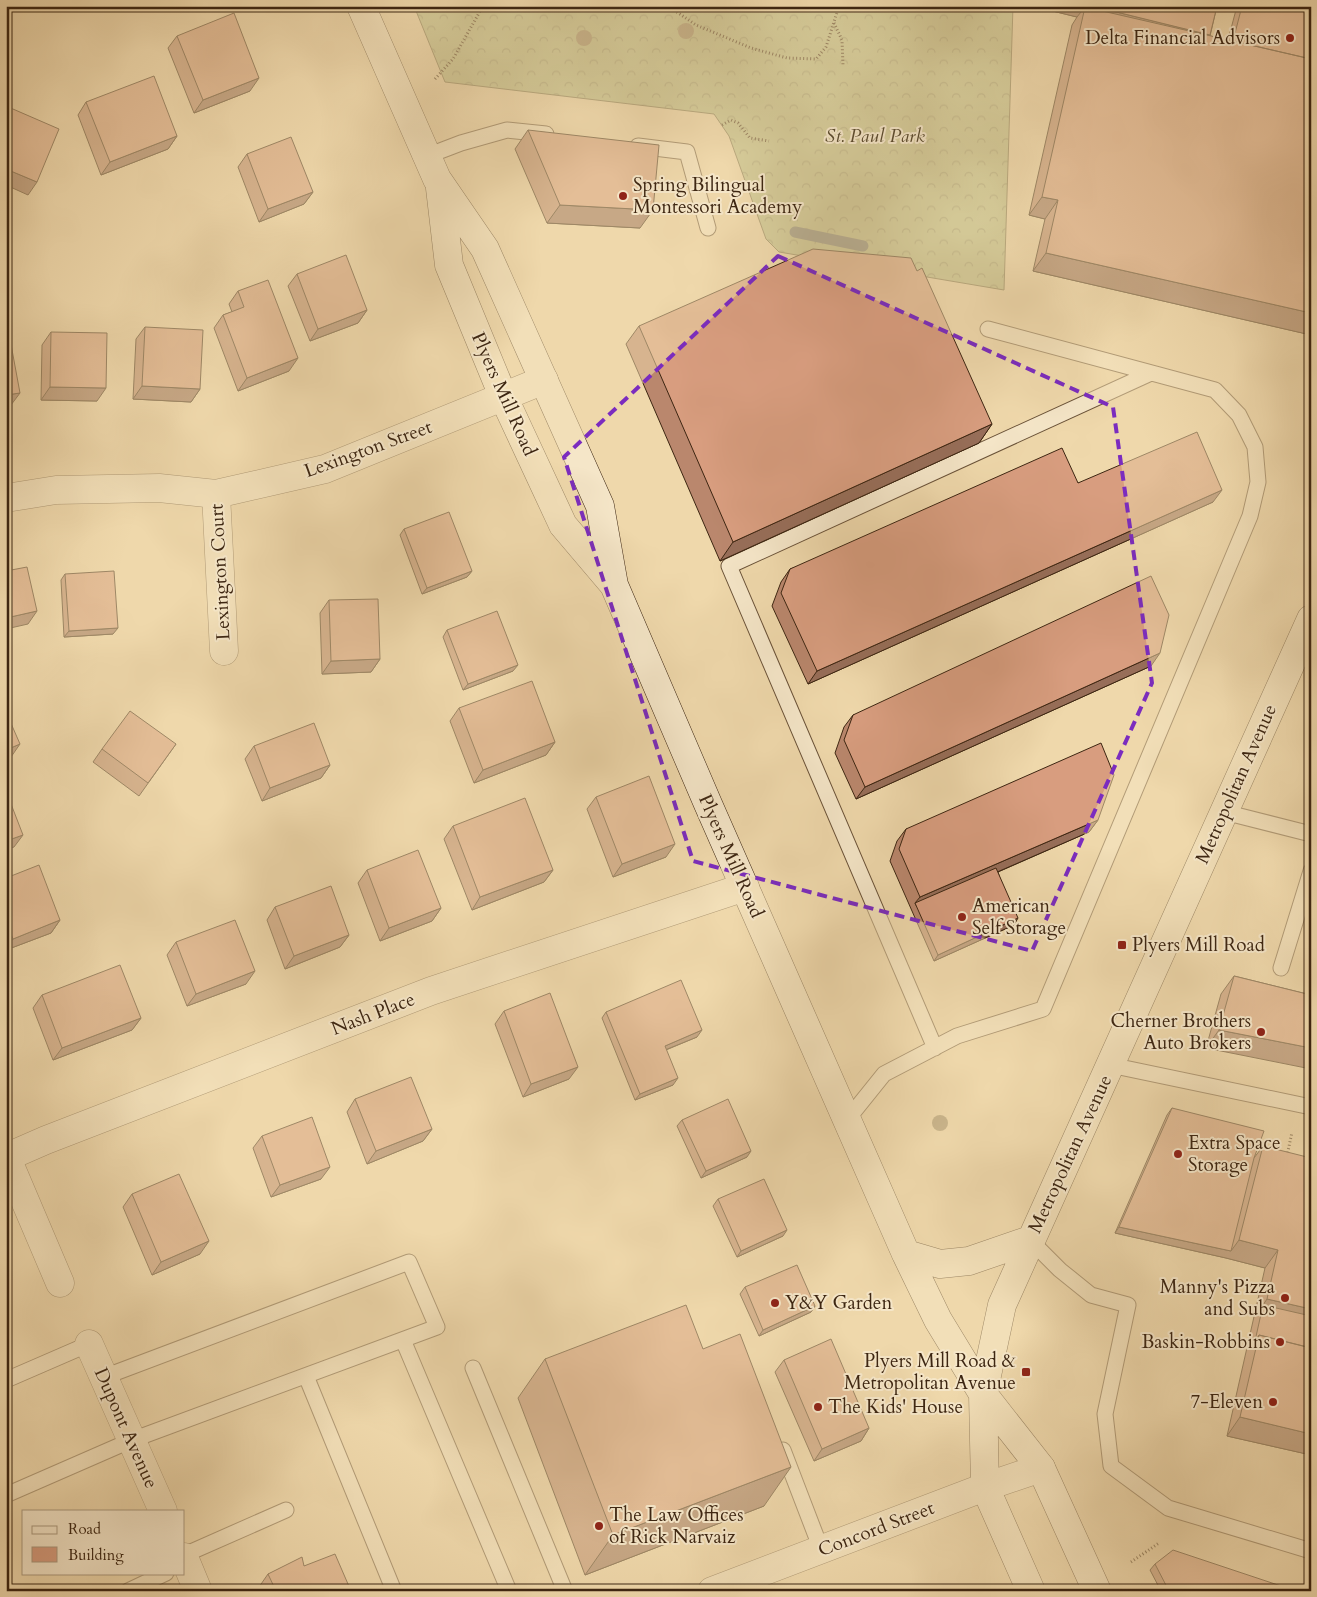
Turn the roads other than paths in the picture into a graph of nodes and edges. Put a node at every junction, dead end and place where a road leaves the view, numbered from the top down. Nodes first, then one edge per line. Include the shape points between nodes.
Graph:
1 (361, 6) edge
2 (565, 137) edge
3 (623, 144) edge
4 (427, 156) junction
5 (440, 184) junction
6 (708, 228) dead end
7 (988, 329) dead end
8 (1151, 373) junction
9 (544, 380) junction
10 (503, 396) junction
11 (216, 494) junction
12 (6, 498) edge
13 (614, 585) junction
14 (1311, 618) edge
15 (224, 651) dead end
16 (1224, 812) junction
17 (1311, 834) edge
18 (1311, 871) edge
19 (745, 888) junction
20 (1281, 968) dead end
21 (935, 1048) junction
22 (1110, 1065) junction
23 (1311, 1107) edge
24 (847, 1120) junction
25 (6, 1156) edge
26 (1030, 1240) junction
27 (906, 1254) junction
28 (60, 1283) dead end
29 (403, 1340) junction
30 (89, 1344) joint
31 (473, 1368) dead end
32 (306, 1376) junction
33 (104, 1377) junction
34 (6, 1380) edge
35 (983, 1394) junction
36 (778, 1437) edge
37 (132, 1440) junction
38 (1041, 1468) junction
39 (985, 1487) junction
40 (6, 1495) edge
41 (163, 1510) edge
42 (286, 1510) dead end
43 (821, 1549) junction
44 (1311, 1551) edge
45 (185, 1561) edge
46 (185, 1570) edge
47 (160, 1574) edge
48 (128, 1591) edge
49 (198, 1591) edge
50 (394, 1591) edge
51 (509, 1591) edge
52 (565, 1591) edge
53 (712, 1591) edge
54 (1031, 1591) edge
55 (1097, 1591) edge

1 - 4 street, Plyers Mill Road
2 - 4 lane via 507,130
3 - 6 lane via 687,152
4 - 5 street, Plyers Mill Road
5 - 9 street, Plyers Mill Road via 485,249
5 - 10 street, Plyers Mill Road via 449,265
7 - 8 lane
8 - 21 lane via 1214,390 1239,415 1255,447 1258,482 1250,516 1043,1008 957,1036
8 - 21 lane via 728,566
9 - 10 street, Lexington Street
9 - 13 street, Plyers Mill Road via 600,506
10 - 11 street, Lexington Street via 325,469
10 - 13 street, Plyers Mill Road via 562,525
11 - 12 street, Lexington Street via 159,488 56,490
11 - 15 street, Lexington Court
13 - 19 street, Plyers Mill Road
14 - 16 street, Metropolitan Avenue
16 - 17 lane
16 - 22 street, Metropolitan Avenue
18 - 20 lane
19 - 24 street, Plyers Mill Road
19 - 25 street, Nash Place via 431,991
21 - 24 lane via 884,1074
22 - 23 lane
22 - 26 street, Metropolitan Avenue
24 - 27 street, Plyers Mill Road
25 - 28 street
26 - 27 street via 969,1261 940,1264
26 - 35 street, Metropolitan Avenue via 1002,1305
26 - 44 lane via 1060,1270 1092,1295 1128,1305 1105,1414 1111,1466 1168,1508
27 - 35 street, Plyers Mill Road via 938,1320
29 - 32 lane
29 - 33 lane via 437,1327 409,1262
29 - 51 lane
30 - 33 street, Dupont Avenue
30 - 34 lane
31 - 52 lane
32 - 37 lane
32 - 50 lane
33 - 37 street, Dupont Avenue
35 - 38 street, Plyers Mill Road
35 - 39 street
36 - 43 lane
37 - 40 lane
37 - 41 street, Dupont Avenue
38 - 39 street, Concord Street
38 - 55 street, Plyers Mill Road
39 - 43 street, Concord Street
39 - 54 street
42 - 45 lane
43 - 53 street, Concord Street
46 - 49 street
47 - 48 lane

